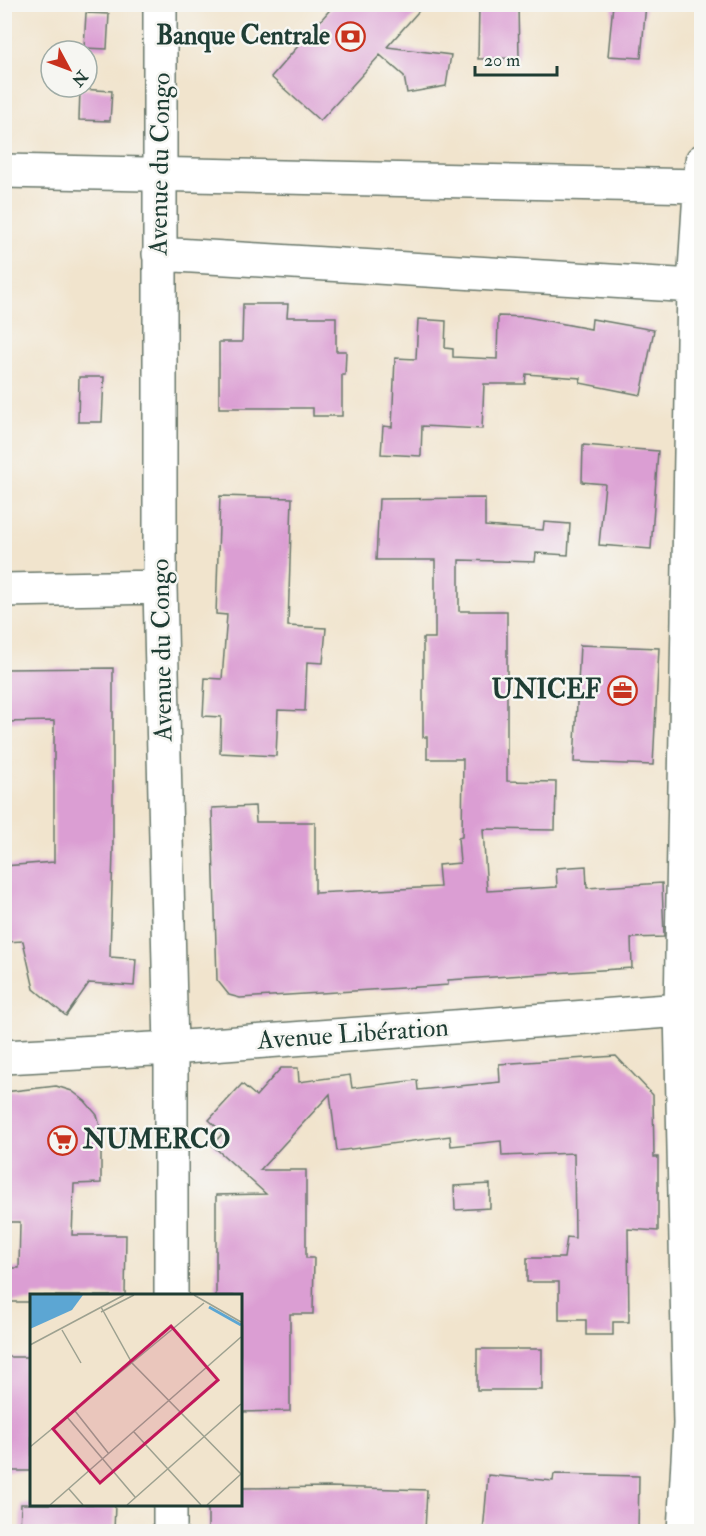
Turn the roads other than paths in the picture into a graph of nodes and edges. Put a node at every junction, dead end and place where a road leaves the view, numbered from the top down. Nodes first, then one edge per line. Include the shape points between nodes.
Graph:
1 (160, 4) edge
2 (702, 161) edge
3 (4, 171) edge
4 (162, 173) junction
5 (701, 186) edge
6 (159, 254) junction
7 (694, 286) junction
8 (160, 587) junction
9 (4, 590) edge
10 (691, 1012) edge
11 (171, 1048) junction
12 (4, 1057) edge
13 (171, 1294) edge
14 (170, 1506) edge
15 (170, 1532) edge
16 (684, 1532) edge

1 - 4 street, Avenue du Congo
2 - 5 street
3 - 4 street
4 - 5 street
4 - 6 street, Avenue du Congo
5 - 7 street
6 - 7 street
6 - 8 street, Avenue du Congo
7 - 10 street
8 - 9 street
8 - 11 street, Avenue du Congo
10 - 11 street, Avenue Libération
10 - 16 street via 690,1424
11 - 12 street, Avenue Libération
11 - 13 street, Avenue du Congo
14 - 15 street

